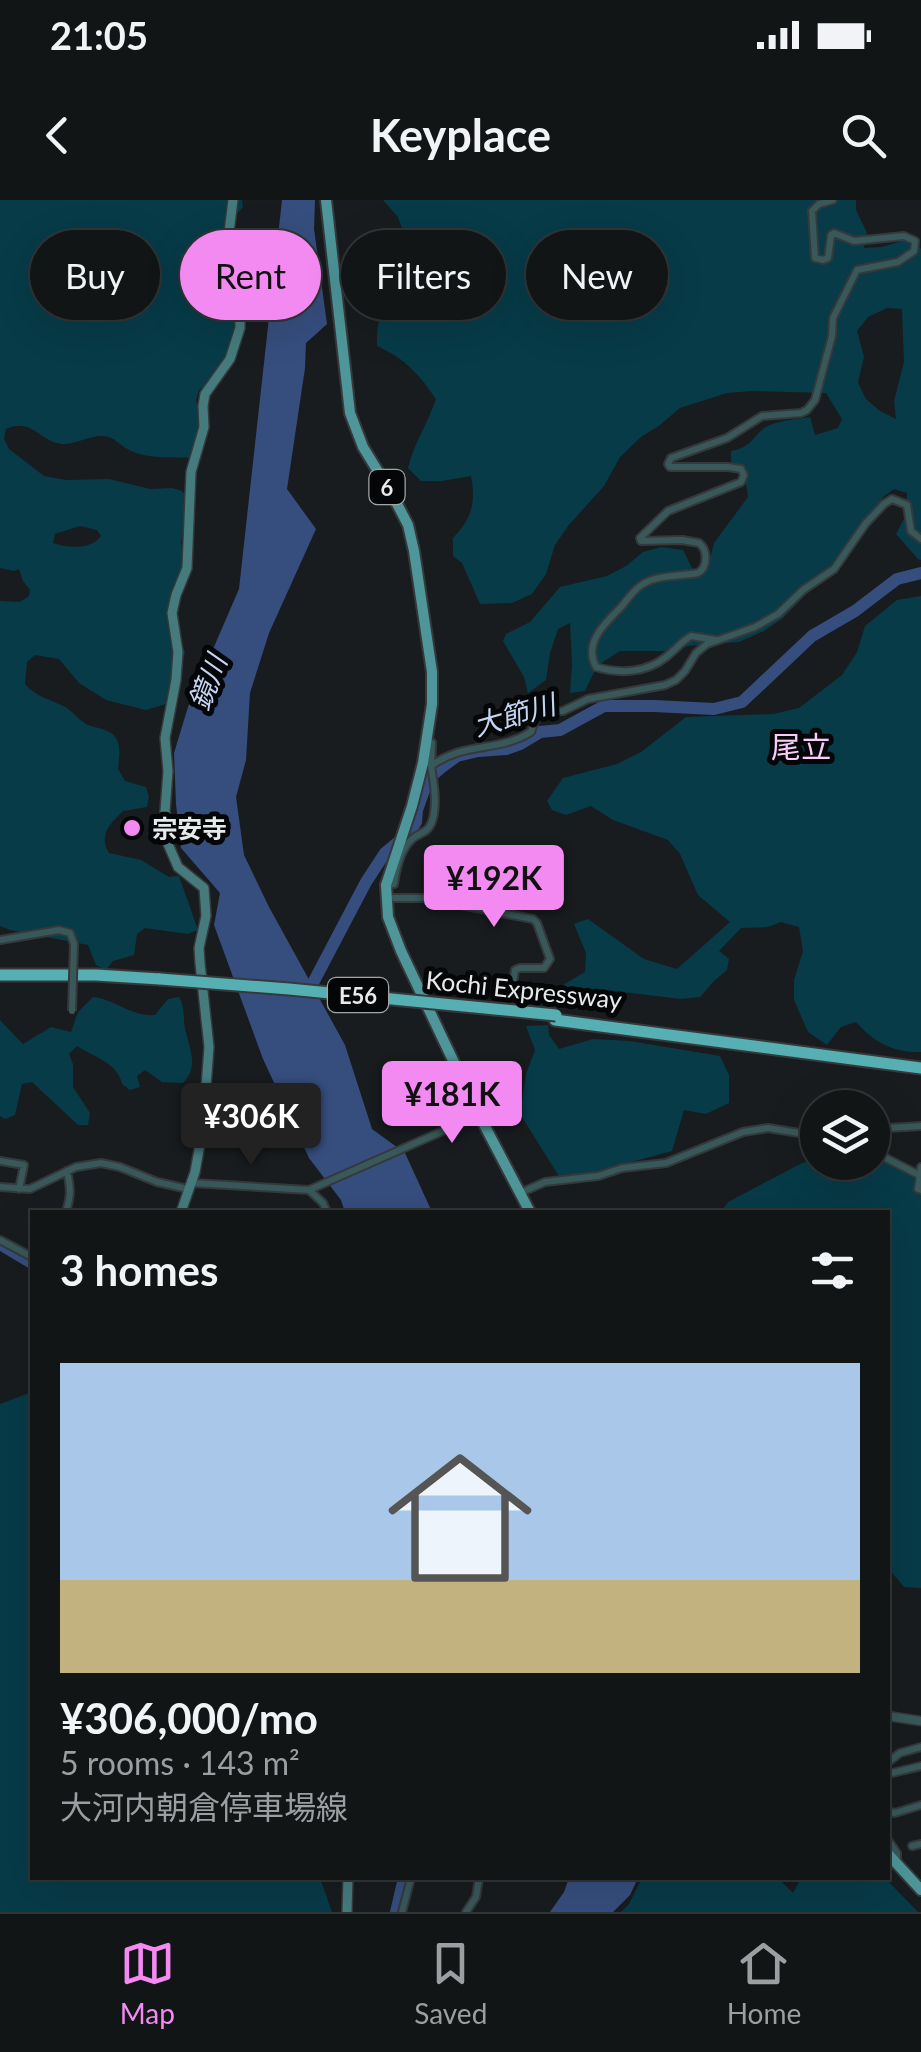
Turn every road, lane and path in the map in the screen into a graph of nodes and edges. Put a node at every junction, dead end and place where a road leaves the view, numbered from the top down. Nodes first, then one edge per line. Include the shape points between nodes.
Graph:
1 (234, 200) edge
2 (326, 200) edge
3 (833, 200) edge
4 (921, 539) edge
5 (716, 640) junction
6 (427, 742) junction
7 (431, 767) junction
8 (386, 885) junction
9 (386, 898) junction
10 (0, 940) edge
11 (0, 978) edge
12 (511, 996) dead end
13 (72, 1011) dead end
14 (921, 1065) edge
15 (479, 1114) junction
16 (921, 1126) edge
17 (890, 1129) edge
18 (800, 1134) edge
19 (890, 1158) edge
20 (0, 1161) edge
21 (67, 1171) junction
22 (920, 1171) edge
23 (0, 1186) edge
24 (189, 1186) junction
25 (311, 1188) junction
26 (19, 1189) junction
27 (921, 1190) edge
28 (520, 1193) junction
29 (67, 1210) edge
30 (181, 1210) edge
31 (326, 1210) edge
32 (529, 1210) edge
33 (0, 1240) edge
34 (30, 1256) edge
35 (890, 1716) edge
36 (921, 1721) edge
37 (921, 1747) edge
38 (890, 1760) edge
39 (921, 1766) edge
40 (890, 1774) edge
41 (921, 1805) edge
42 (890, 1812) edge
43 (890, 1843) edge
44 (890, 1856) edge
45 (896, 1863) junction
46 (348, 1880) edge
47 (410, 1880) edge
48 (479, 1880) edge
49 (921, 1890) edge
50 (347, 1912) edge
51 (402, 1912) edge
52 (466, 1912) edge

1 - 24 main road via 228,240 240,328 234,352 205,394 191,472 187,568 172,613 178,652 165,738 168,844 178,868 204,888 206,916 199,948 209,1047 203,1127
2 - 6 main road, 6 via 350,414 403,514 414,551 432,682
3 - 5 street via 812,211 815,258 828,258 834,233 854,241 904,236 915,241 914,251 898,262 857,270 833,318 807,410 762,416 727,438 671,458 670,468 728,467 744,474 741,482 668,511 640,538 699,543 706,561 698,574 643,584 604,622 592,658 596,667 632,671 664,659 691,636
4 - 5 street via 909,524 908,505 892,500 866,523 834,569 778,614
5 - 7 street via 665,685 544,712 523,737 462,750
6 - 7 street
6 - 8 main road, 6
7 - 8 street via 429,829 409,843 394,884
8 - 9 main road, 6
9 - 12 street via 424,898 533,919 550,959 544,968 515,970
9 - 15 main road, 6 via 392,930
10 - 13 street, bridge via 70,932
11 - 14 highway, Kochi Expressway / E56, bridge via 96,975 367,996
15 - 25 street
15 - 28 main road, 6
16 - 17 street
18 - 28 street via 743,1132 666,1163 546,1182
19 - 22 street
20 - 26 street via 24,1165
21 - 24 street via 101,1163
21 - 26 street
21 - 29 street
22 - 27 street
23 - 26 street
24 - 25 street
24 - 30 main road
25 - 31 street
28 - 32 main road, 6
33 - 34 street
35 - 36 street
37 - 38 street
39 - 40 street
41 - 42 street
43 - 45 street
44 - 45 main road
45 - 49 main road
46 - 50 main road
47 - 51 street
48 - 52 street

